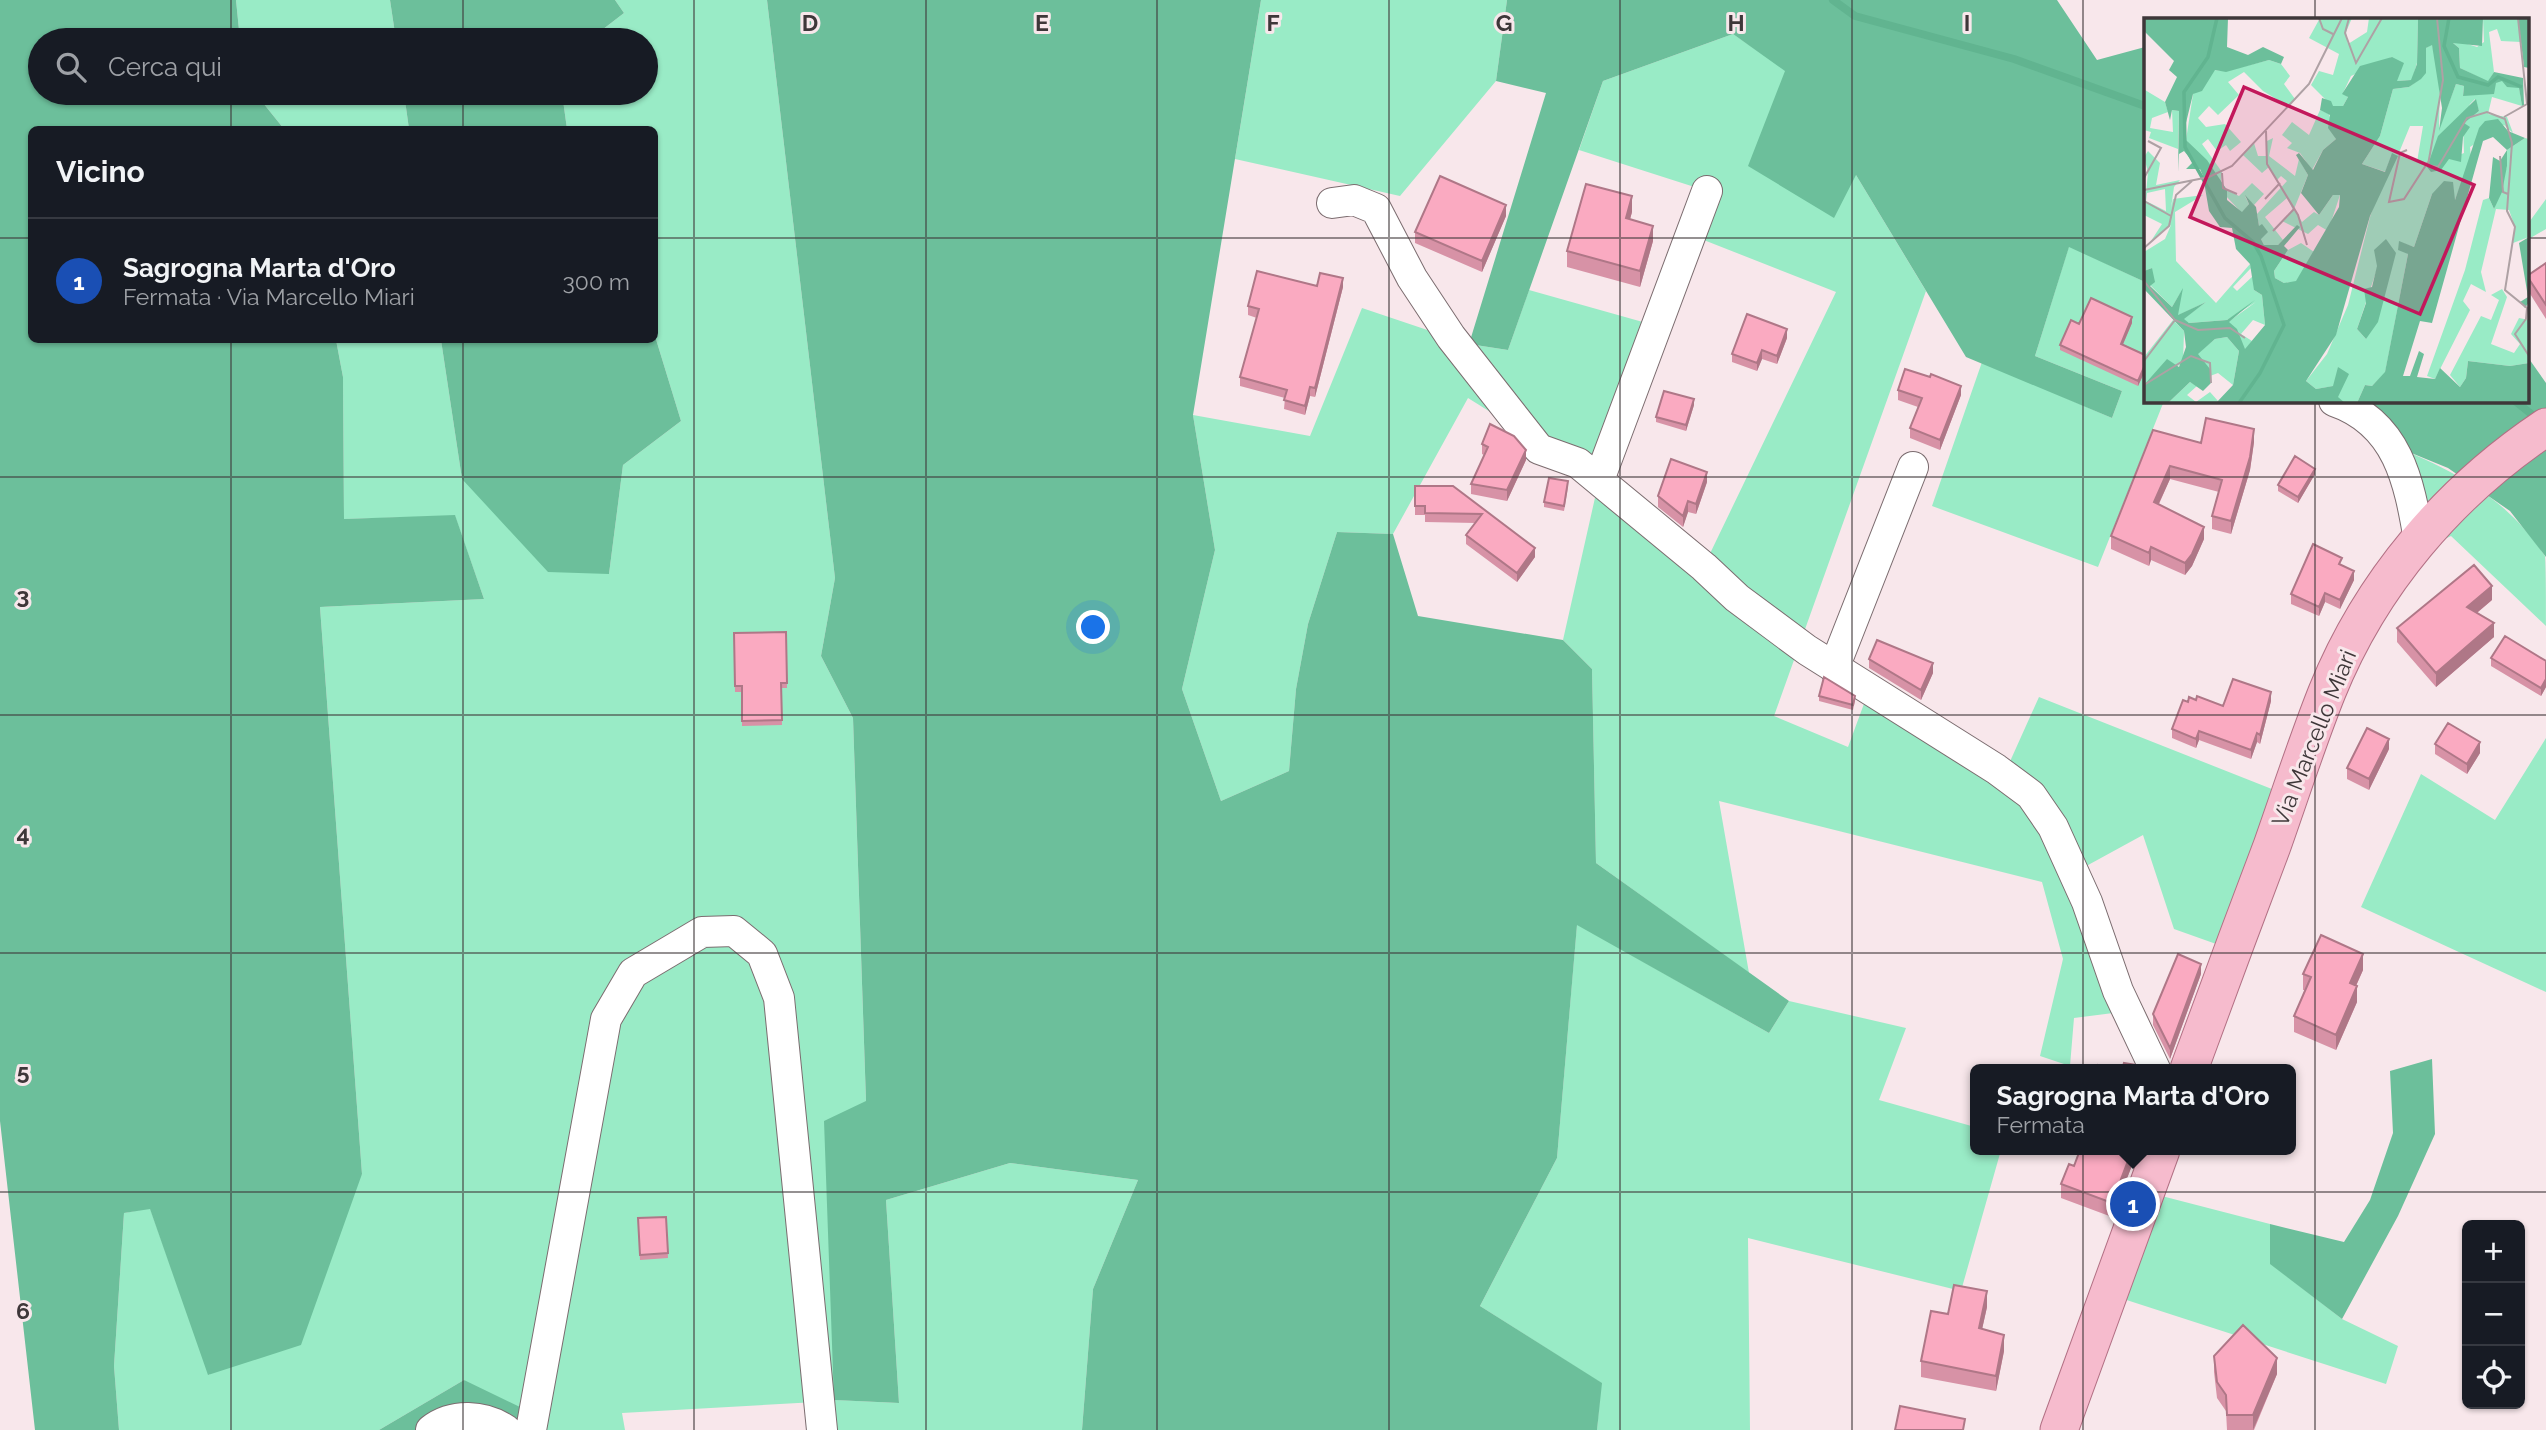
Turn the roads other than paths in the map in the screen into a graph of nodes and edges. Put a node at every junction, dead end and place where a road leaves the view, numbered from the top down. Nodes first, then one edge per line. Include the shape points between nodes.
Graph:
1 (1707, 191) dead end
2 (1332, 203) dead end
3 (2337, 402) edge
4 (2533, 435) edge
5 (1913, 467) dead end
6 (1599, 480) junction
7 (2419, 540) junction
8 (1833, 668) junction
9 (2153, 1064) edge
10 (2191, 1064) edge
11 (2159, 1155) edge
12 (431, 1430) edge
13 (506, 1430) edge
14 (531, 1430) edge
15 (822, 1430) edge
16 (2059, 1430) edge

1 - 6 street
2 - 6 street via 1354,200 1376,209 1419,288 1512,417 1539,449 1578,463
3 - 7 street via 2387,435 2410,485
4 - 7 main road, Via Marcello Miari via 2483,474
5 - 8 street
6 - 8 street via 1737,598
7 - 10 main road, Via Marcello Miari via 2378,594 2328,690
8 - 9 street via 2031,795 2053,827 2087,902 2118,991
11 - 16 main road
12 - 13 street via 457,1418 479,1419
14 - 15 street via 606,1019 632,973 702,932 734,931 762,954 779,999

